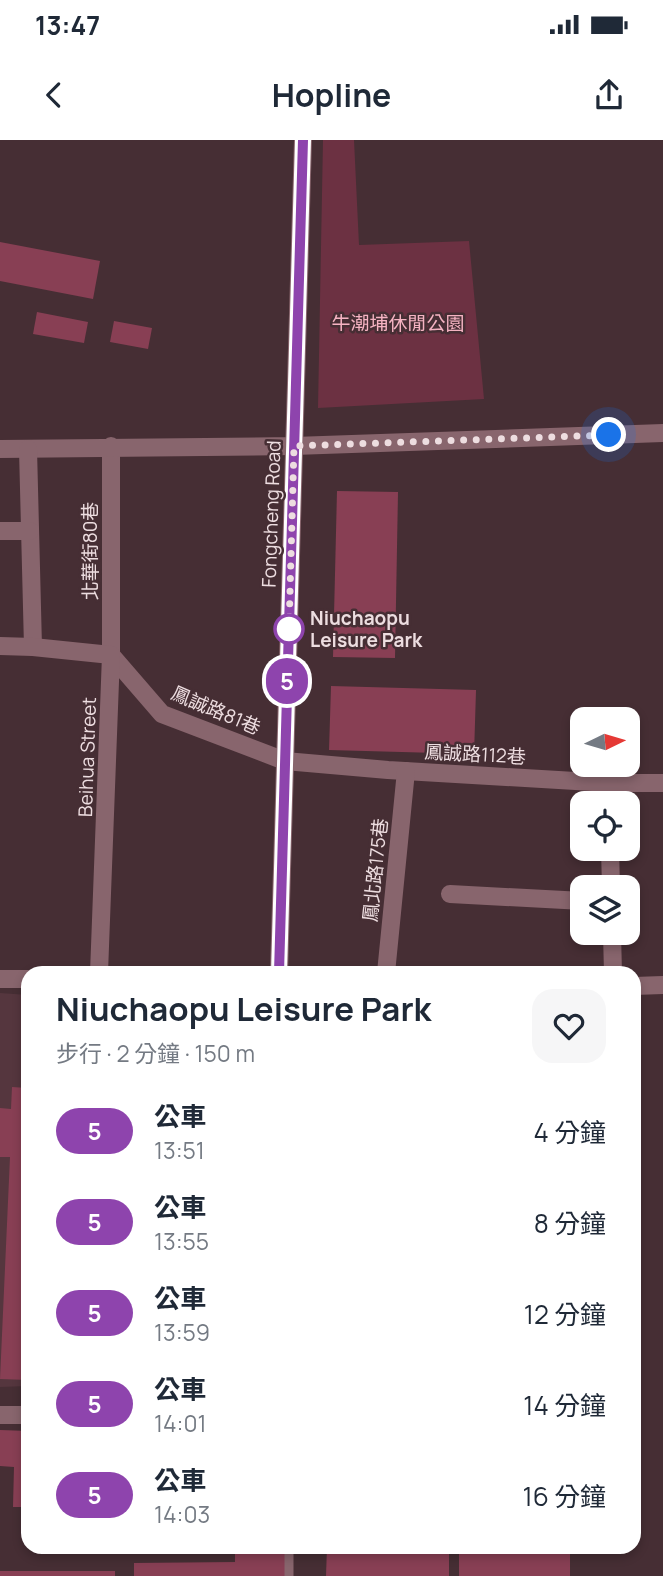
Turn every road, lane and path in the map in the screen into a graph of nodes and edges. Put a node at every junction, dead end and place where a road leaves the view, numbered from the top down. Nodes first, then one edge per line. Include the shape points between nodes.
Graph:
1 (303, 140) edge
2 (663, 433) edge
3 (111, 446) junction
4 (294, 446) junction
5 (0, 449) edge
6 (28, 449) junction
7 (0, 531) edge
8 (30, 531) junction
9 (0, 646) edge
10 (33, 647) junction
11 (111, 655) junction
12 (285, 761) junction
13 (406, 771) junction
14 (609, 782) junction
15 (663, 783) edge
16 (609, 791) edge
17 (450, 894) dead end
18 (570, 900) edge
19 (612, 945) edge
20 (99, 966) edge
21 (279, 966) edge
22 (387, 966) edge
23 (613, 966) edge
24 (0, 979) edge
25 (21, 979) edge
26 (663, 985) edge
27 (641, 986) edge
28 (0, 1415) edge
29 (21, 1415) edge
30 (289, 1554) edge
31 (289, 1576) edge

1 - 4 street, Fongcheng Road
2 - 4 street
3 - 4 street
3 - 6 street
3 - 11 street, 北華街80巷
4 - 12 street, Fongcheng Road
5 - 6 street
6 - 8 street
7 - 8 street
8 - 10 street
9 - 10 street
10 - 11 street
11 - 12 street, 鳳誠路81巷 via 162,714
11 - 20 street, Beihua Street
12 - 13 street, 鳳誠路112巷
12 - 21 street, Fongcheng Road
13 - 14 street, 鳳誠路112巷
13 - 22 street, 鳳北路175巷
14 - 15 street, 鳳誠路112巷
14 - 16 street
17 - 18 street
19 - 23 street
24 - 25 street
26 - 27 street
28 - 29 street
30 - 31 lane

